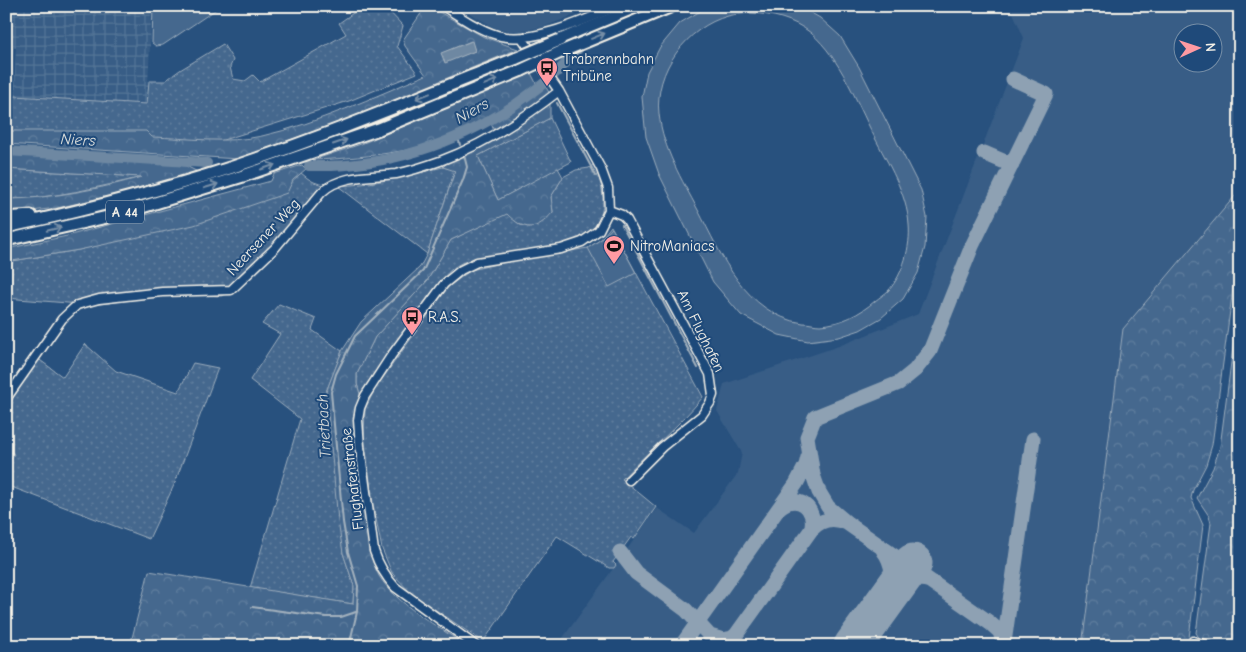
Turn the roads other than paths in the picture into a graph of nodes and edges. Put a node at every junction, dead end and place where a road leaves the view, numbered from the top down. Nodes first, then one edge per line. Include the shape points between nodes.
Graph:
1 (443, 6) edge
2 (618, 6) edge
3 (642, 6) edge
4 (672, 6) edge
5 (522, 38) junction
6 (557, 89) junction
7 (609, 210) junction
8 (70, 214) junction
9 (6, 218) edge
10 (6, 227) edge
11 (6, 240) edge
12 (6, 399) edge
13 (630, 480) dead end
14 (1193, 643) edge
15 (476, 646) edge
16 (1208, 646) edge

1 - 5 street via 485,31
2 - 5 street
3 -> 8 highway, A 44, bridge via 423,96 262,157
11 -> 4 highway, A 44, bridge via 116,214 243,176 379,129
5 - 6 street
6 - 7 street via 601,170 608,188
6 - 12 street, Neersener Weg via 488,138 440,161 398,173 331,185 275,248 231,290 162,292 99,299 77,305 62,319
7 - 13 street, Am Flughafen via 627,220 710,374 713,395 702,415
7 - 15 street, Flughafenstraße via 599,230 582,242 561,249 477,262 461,270 444,284 410,328 370,386 360,408 360,447 378,564 396,588
8 - 9 highway
8 - 10 highway, A 44
14 - 16 street

